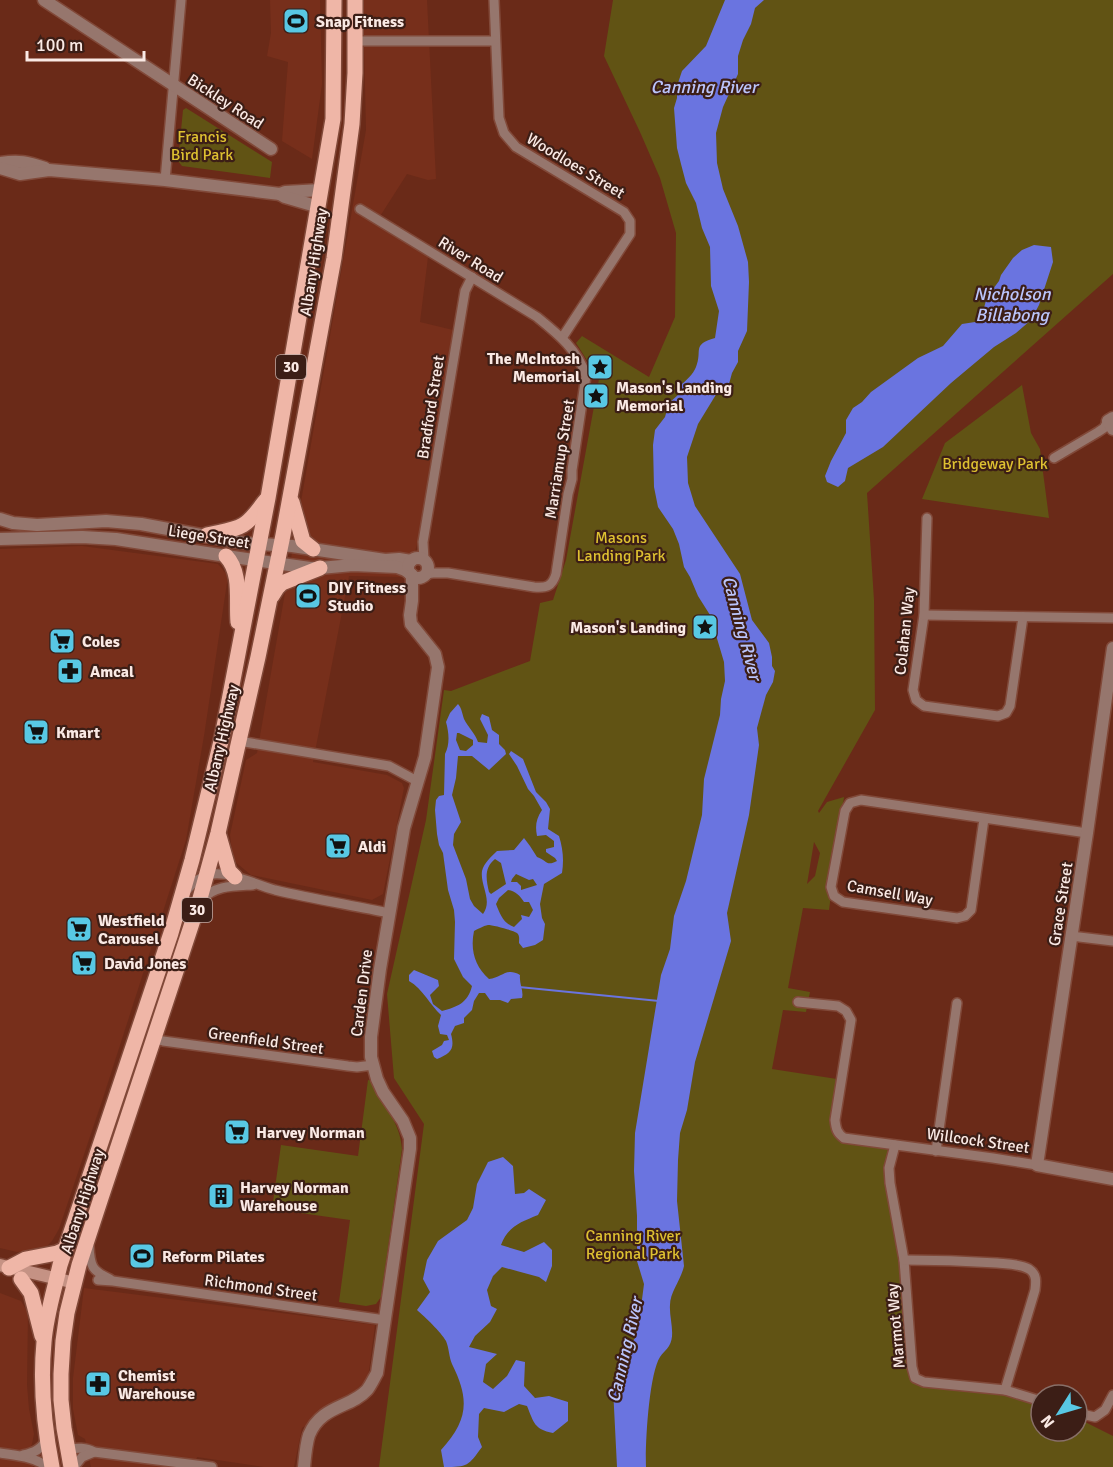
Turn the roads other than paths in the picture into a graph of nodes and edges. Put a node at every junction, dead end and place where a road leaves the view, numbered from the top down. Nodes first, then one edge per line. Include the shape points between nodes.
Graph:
1 (44, 0) edge
2 (181, 0) edge
3 (334, 0) edge
4 (355, 0) edge
5 (494, 0) edge
6 (355, 41) junction
7 (495, 41) junction
8 (173, 86) junction
9 (271, 149) dead end
10 (0, 166) edge
11 (165, 180) junction
12 (321, 190) junction
13 (280, 194) junction
14 (319, 207) junction
15 (360, 209) dead end
16 (472, 277) junction
17 (562, 338) junction
18 (1110, 425) edge
19 (1054, 458) dead end
20 (290, 496) junction
21 (268, 498) junction
22 (927, 518) dead end
23 (0, 519) edge
24 (207, 535) junction
25 (0, 539) edge
26 (259, 544) junction
27 (281, 545) junction
28 (313, 549) junction
29 (226, 556) junction
30 (255, 560) junction
31 (278, 563) junction
32 (320, 568) junction
33 (418, 568) junction
34 (547, 587) joint
35 (271, 598) junction
36 (924, 615) junction
37 (1023, 617) junction
38 (1113, 618) edge
39 (240, 646) junction
40 (1113, 648) edge
41 (1111, 681) edge
42 (239, 741) junction
43 (417, 781) junction
44 (984, 819) junction
45 (218, 833) junction
46 (1087, 833) junction
47 (202, 877) junction
48 (235, 877) junction
49 (258, 885) junction
50 (182, 895) junction
51 (199, 903) junction
52 (389, 913) junction
53 (1071, 936) junction
54 (1113, 941) edge
55 (798, 1002) dead end
56 (957, 1004) dead end
57 (155, 1039) junction
58 (373, 1065) junction
59 (895, 1145) junction
60 (936, 1151) junction
61 (1037, 1165) junction
62 (1113, 1179) edge
63 (88, 1238) junction
64 (66, 1249) junction
65 (904, 1260) junction
66 (8, 1271) edge
67 (98, 1280) dead end
68 (114, 1281) junction
69 (56, 1282) junction
70 (74, 1287) junction
71 (385, 1320) junction
72 (44, 1342) junction
73 (1005, 1390) junction
74 (1113, 1395) edge
75 (1029, 1397) edge
76 (1089, 1416) edge
77 (47, 1438) junction
78 (67, 1449) junction
79 (94, 1452) junction
80 (0, 1453) edge
81 (21, 1456) junction
82 (48, 1467) edge
83 (52, 1467) edge
84 (60, 1467) edge
85 (72, 1467) edge
86 (212, 1467) edge
87 (304, 1467) edge

1 - 8 street, Bickley Road
2 - 8 street
3 - 12 highway, Albany Highway / 30 via 333,119
4 - 6 highway, Albany Highway / 30
5 - 7 street, Woodloes Street
6 - 7 street
6 - 20 highway, Albany Highway / 30 via 352,124 333,258
7 - 17 street, Woodloes Street via 499,118 504,134 516,147 624,212 630,221 630,234
8 - 9 street, Bickley Road
8 - 11 street
10 - 11 street via 20,174 49,170
11 - 13 street
12 - 13 street
12 - 14 highway, Albany Highway / 30
13 - 14 street
14 - 21 highway, Albany Highway / 30
15 - 16 street, River Road
16 - 17 street, River Road via 537,317
16 - 33 street, Bradford Street via 465,291
17 - 34 street, Marriamup Street via 577,355 586,376 556,574
18 - 19 street
20 - 27 highway, Albany Highway / 30
20 - 28 highway via 303,541
21 - 24 highway via 243,525
21 - 26 highway, Albany Highway / 30
22 - 36 street, Colahan Way
23 - 24 street, Liege Street via 37,525 120,522
24 - 26 street, Liege Street
25 - 29 street, Liege Street via 116,539
26 - 27 street, Liege Street
26 - 30 highway, Albany Highway / 30
27 - 28 street, Liege Street
27 - 31 highway, Albany Highway / 30
28 - 33 street, Liege Street via 399,559
29 - 30 street, Liege Street
29 - 39 highway via 235,571
30 - 31 street, Liege Street
30 - 39 highway, Albany Highway / 30
31 - 32 street, Liege Street
31 - 35 highway, Albany Highway / 30
32 - 33 street, Liege Street
32 - 35 highway via 282,583
33 - 34 street, Liege Street
33 - 43 street, Carden Drive via 411,624 435,654 438,667 425,757
35 - 42 highway, Albany Highway / 30
36 - 37 street
36 - 37 street, Colahan Way via 913,690 916,700 924,706 998,716 1010,706
37 - 38 street
39 - 50 highway, Albany Highway / 30 via 208,799
40 - 41 street, Grace Street
41 - 46 street, Grace Street
42 - 43 street via 389,766
42 - 45 highway, Albany Highway / 30
43 - 52 street, Carden Drive
44 - 44 street, Camsell Way via 861,800 850,802 831,887 834,896 843,902 965,916 971,910
44 - 46 street, Camsell Way
45 - 47 highway, Albany Highway / 30
45 - 48 highway via 229,871
46 - 53 street, Grace Street
47 - 48 street
47 - 50 street
47 - 51 highway, Albany Highway / 30
48 - 49 street
49 - 51 street via 219,888
49 - 52 street
50 - 64 highway, Albany Highway / 30
51 - 57 highway, Albany Highway / 30
52 - 58 street, Carden Drive via 371,1037
53 - 54 street
53 - 61 street, Grace Street
55 - 59 street, Willcock Street via 838,1006 851,1020 836,1120 838,1134
56 - 60 street
57 - 58 street, Greenfield Street via 348,1066
57 - 63 highway, Albany Highway / 30
58 - 71 street, Carden Drive via 383,1092 410,1138
59 - 60 street, Willcock Street
59 - 65 street, Marmot Way via 889,1175
60 - 61 street, Willcock Street
61 - 62 street, Willcock Street
63 - 68 street via 93,1268
63 - 70 highway, Albany Highway / 30
64 - 66 highway via 26,1259
64 - 69 highway, Albany Highway / 30
65 - 73 street, Marmot Way via 915,1378
65 - 73 street via 1017,1265 1034,1274 1035,1290
66 - 69 main road
66 - 72 highway via 31,1293
67 - 68 street, Richmond Street
68 - 71 street, Richmond Street
69 - 70 main road
69 - 72 highway, Albany Highway / 30
70 - 78 highway, Albany Highway / 30 via 67,1313 61,1374
71 - 87 street, Carden Drive via 376,1373 368,1389 318,1420 309,1436
72 - 77 highway, Albany Highway / 30
73 - 75 street, Marmot Way
74 - 76 street via 1106,1410 1095,1417
77 - 81 street via 41,1448
77 - 83 highway, Albany Highway / 30
78 - 79 street
78 - 84 highway
78 - 85 highway, Albany Highway / 30
79 - 85 street
79 - 86 street
80 - 81 street
81 - 82 street

